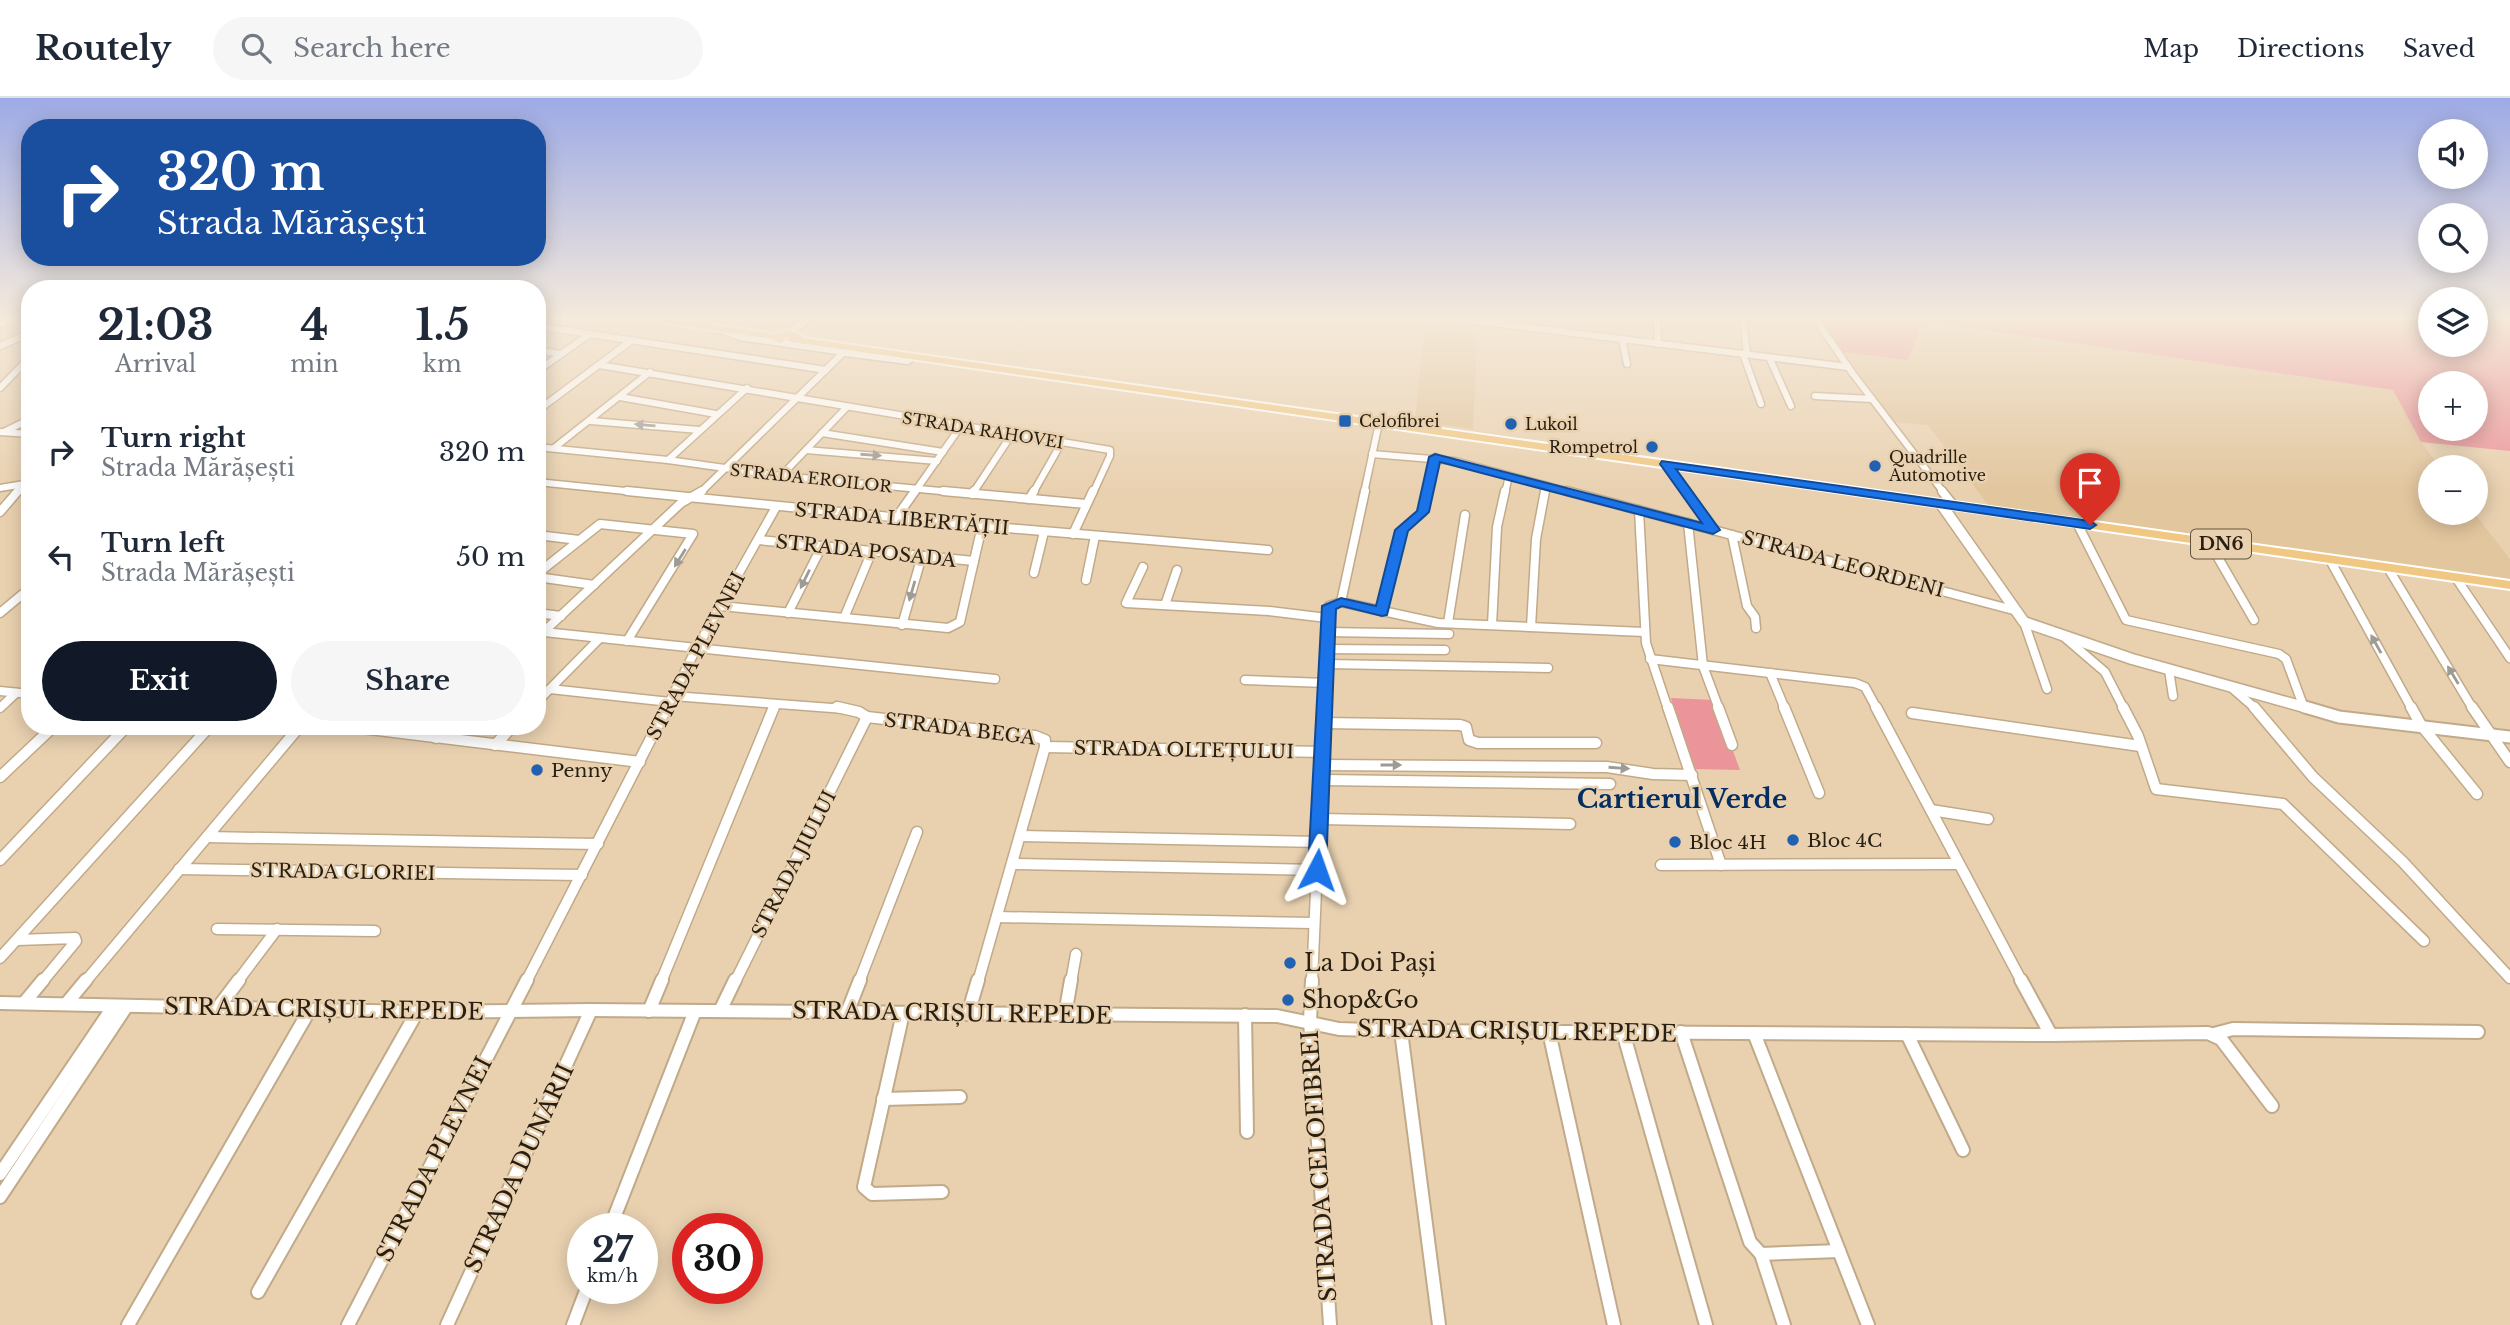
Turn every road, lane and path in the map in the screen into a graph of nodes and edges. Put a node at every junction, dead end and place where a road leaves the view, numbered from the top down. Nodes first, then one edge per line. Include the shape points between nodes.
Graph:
1 (2, 377) edge
2 (582, 377) edge
3 (644, 377) edge
4 (682, 377) edge
5 (819, 377) edge
6 (1061, 377) edge
7 (1074, 377) edge
8 (1752, 377) edge
9 (1778, 377) edge
10 (1856, 377) edge
11 (9, 378) joint
12 (0, 388) edge
13 (747, 388) junction
14 (1815, 396) dead end
15 (620, 397) junction
16 (799, 398) junction
17 (1872, 399) junction
18 (546, 404) edge
19 (1760, 404) dead end
20 (1791, 406) dead end
21 (846, 408) junction
22 (716, 414) junction
23 (591, 421) junction
24 (21, 423) edge
25 (1379, 423) junction
26 (961, 426) junction
27 (699, 430) junction
28 (2, 432) edge
29 (21, 432) edge
30 (822, 433) junction
31 (1012, 434) junction
32 (1062, 442) junction
33 (1517, 442) junction
34 (546, 448) edge
35 (554, 449) junction
36 (806, 450) junction
37 (943, 452) junction
38 (1372, 454) junction
39 (1435, 457) junction
40 (668, 460) junction
41 (937, 461) junction
42 (1667, 464) junction
43 (727, 468) junction
44 (781, 476) junction
45 (1508, 476) junction
46 (21, 483) edge
47 (546, 483) edge
48 (1546, 486) junction
49 (0, 488) edge
50 (21, 488) edge
51 (917, 489) junction
52 (972, 494) junction
53 (694, 496) junction
54 (1029, 499) junction
55 (1086, 504) junction
56 (1947, 504) junction
57 (776, 507) junction
58 (1639, 510) junction
59 (0, 512) edge
60 (1465, 515) dead end
61 (896, 518) junction
62 (1688, 523) junction
63 (2077, 523) junction
64 (982, 527) junction
65 (654, 528) junction
66 (1713, 530) junction
67 (1044, 532) junction
68 (1073, 534) junction
69 (1732, 535) junction
70 (546, 536) edge
71 (1095, 536) junction
72 (579, 540) junction
73 (758, 540) junction
74 (2209, 542) junction
75 (822, 546) junction
76 (1268, 550) dead end
77 (872, 551) junction
78 (922, 556) junction
79 (2330, 560) junction
80 (974, 561) junction
81 (1143, 567) dead end
82 (546, 568) edge
83 (2388, 568) junction
84 (1177, 570) dead end
85 (1034, 573) dead end
86 (546, 577) edge
87 (2456, 578) junction
88 (1086, 580) dead end
89 (594, 585) junction
90 (2510, 586) edge
91 (21, 596) edge
92 (1341, 602) junction
93 (1165, 605) junction
94 (721, 606) junction
95 (2017, 611) junction
96 (1382, 612) junction
97 (0, 613) edge
98 (788, 613) junction
99 (546, 614) edge
100 (561, 616) junction
101 (844, 618) junction
102 (1327, 618) junction
103 (2254, 620) dead end
104 (2024, 622) junction
105 (1448, 624) junction
106 (902, 625) junction
107 (1492, 625) junction
108 (1531, 627) junction
109 (1756, 628) dead end
110 (546, 630) edge
111 (1327, 632) junction
112 (1644, 632) junction
113 (1449, 634) dead end
114 (546, 635) edge
115 (2062, 635) junction
116 (600, 638) junction
117 (627, 641) junction
118 (697, 647) junction
119 (1327, 649) junction
120 (1445, 650) dead end
121 (2510, 657) edge
122 (1650, 659) junction
123 (1326, 664) junction
124 (1703, 666) junction
125 (1548, 668) dead end
126 (2169, 670) junction
127 (1770, 673) junction
128 (995, 679) dead end
129 (1245, 680) dead end
130 (1326, 683) junction
131 (2232, 688) junction
132 (550, 689) junction
133 (2047, 689) dead end
134 (0, 691) edge
135 (16, 693) junction
136 (21, 693) edge
137 (546, 693) edge
138 (2173, 696) dead end
139 (671, 699) junction
140 (775, 704) junction
141 (0, 708) edge
142 (2304, 708) junction
143 (1912, 713) dead end
144 (867, 717) junction
145 (1324, 723) junction
146 (2421, 725) junction
147 (2488, 734) junction
148 (44, 735) edge
149 (118, 735) edge
150 (203, 735) edge
151 (292, 735) edge
152 (413, 735) edge
153 (439, 735) edge
154 (504, 735) edge
155 (2510, 737) edge
156 (436, 738) junction
157 (1596, 743) dead end
158 (495, 745) junction
159 (1732, 745) dead end
160 (2140, 746) junction
161 (1045, 747) junction
162 (1324, 752) junction
163 (640, 762) junction
164 (2510, 762) edge
165 (1323, 765) junction
166 (1692, 775) junction
167 (0, 777) edge
168 (1322, 780) junction
169 (1610, 784) dead end
170 (1819, 793) dead end
171 (2477, 794) dead end
172 (1931, 810) junction
173 (1321, 819) junction
174 (1988, 820) dead end
175 (1570, 824) dead end
176 (917, 832) dead end
177 (1021, 836) junction
178 (207, 837) junction
179 (1319, 842) junction
180 (598, 844) junction
181 (0, 860) edge
182 (1013, 864) junction
183 (1958, 864) junction
184 (1661, 865) dead end
185 (1721, 865) junction
186 (179, 869) junction
187 (1317, 870) junction
188 (582, 875) junction
189 (997, 917) junction
190 (1314, 923) junction
191 (216, 929) dead end
192 (277, 929) junction
193 (375, 931) dead end
194 (16, 940) junction
195 (2424, 941) dead end
196 (1076, 954) dead end
197 (0, 958) edge
198 (2510, 978) edge
199 (0, 1003) edge
200 (24, 1003) junction
201 (66, 1004) junction
202 (120, 1007) junction
203 (217, 1009) junction
204 (309, 1010) junction
205 (512, 1010) junction
206 (591, 1010) junction
207 (649, 1011) junction
208 (695, 1011) junction
209 (720, 1011) junction
210 (418, 1012) junction
211 (847, 1013) junction
212 (904, 1013) junction
213 (968, 1014) junction
214 (1065, 1015) junction
215 (1245, 1015) junction
216 (1310, 1021) junction
217 (1401, 1031) junction
218 (1549, 1032) junction
219 (1623, 1032) junction
220 (1681, 1032) junction
221 (2479, 1032) dead end
222 (1755, 1033) junction
223 (1907, 1034) junction
224 (2214, 1034) junction
225 (2051, 1035) junction
226 (960, 1097) dead end
227 (883, 1099) junction
228 (2272, 1106) dead end
229 (1247, 1132) dead end
230 (1963, 1150) dead end
231 (0, 1174) edge
232 (942, 1192) dead end
233 (0, 1197) edge
234 (616, 1213) edge
235 (1839, 1251) junction
236 (1761, 1254) junction
237 (258, 1292) dead end
238 (581, 1304) edge
239 (128, 1325) edge
240 (348, 1325) edge
241 (447, 1325) edge
242 (573, 1325) edge
243 (1330, 1325) edge
244 (1439, 1325) edge
245 (1614, 1325) edge
246 (1706, 1325) edge
247 (1784, 1325) edge
248 (1868, 1325) edge

1 - 11 street
2 - 18 street
3 - 15 street
4 - 13 street, STRADA RAHOVEI
5 - 16 street
6 - 25 main road, DN6
7 - 33 main road, DN6
8 - 19 street
9 - 20 street
10 - 17 street
11 - 12 street
13 - 16 street, STRADA RAHOVEI
13 - 22 street
14 - 17 street
15 - 22 street
15 - 23 street
16 - 21 street, STRADA RAHOVEI
16 - 43 street
17 - 56 street
21 - 26 street, STRADA RAHOVEI
21 - 30 street
22 - 27 street
27 -> 23 street
23 - 35 street
24 - 28 street
25 - 33 main road, DN6
25 - 38 street
26 - 31 street, STRADA RAHOVEI
26 - 37 street
27 - 40 street
28 - 29 street
30 - 36 street
30 - 37 street
31 - 32 street, STRADA RAHOVEI
31 - 52 street
32 - 54 street
32 - 55 street, STRADA RAHOVEI via 1110,450
33 - 42 main road, DN6
34 - 35 street, STRADA EROILOR
35 - 40 street, STRADA EROILOR
36 -> 41 street
36 - 44 street
37 - 41 street
38 - 39 street, STRADA LEORDENI
38 - 92 street
39 - 45 street, STRADA LEORDENI
39 - 96 street via 1423,512 1402,530
40 - 43 street, STRADA EROILOR
41 - 51 street
42 - 56 main road, DN6
42 - 66 street
43 - 44 street, STRADA EROILOR
43 - 53 street
44 - 51 street, STRADA EROILOR
45 - 48 street, STRADA LEORDENI
45 - 107 street via 1497,527
46 - 49 street
47 - 53 street, STRADA LIBERTĂȚII
48 - 58 street, STRADA LEORDENI
48 - 108 street via 1536,539
50 - 59 street
51 - 52 street, STRADA EROILOR
51 - 61 street
52 - 54 street, STRADA EROILOR
53 - 57 street, STRADA LIBERTĂȚII
53 - 65 street
54 - 55 street, STRADA EROILOR
55 - 68 street, STRADA RAHOVEI
56 - 63 main road, DN6
56 - 95 street
57 - 61 street, STRADA LIBERTĂȚII
57 - 73 street, STRADA PLEVNEI
58 - 62 street, STRADA LEORDENI
58 - 112 street
60 - 105 street
61 - 64 street, STRADA LIBERTĂȚII
62 - 66 street, STRADA LEORDENI
62 - 124 street
63 - 74 main road, DN6
63 - 142 street via 2126,620 2279,654 2286,659
64 - 67 street, STRADA LIBERTĂȚII
64 - 80 street
65 - 72 street via 604,523
65 - 89 street
65 -> 117 street via 694,536
66 - 69 street, STRADA LEORDENI
67 - 68 street, STRADA LIBERTĂȚII
67 - 85 street
68 - 71 street, STRADA LIBERTĂȚII
69 - 95 street, STRADA LEORDENI
69 - 109 street
70 - 72 street
71 - 76 street, STRADA LIBERTĂȚII
71 - 88 street
72 - 82 street
73 - 75 street, STRADA POSADA
73 - 94 street, STRADA PLEVNEI
74 - 79 main road, DN6
74 - 103 street
75 - 77 street, STRADA POSADA
75 -> 98 street
77 - 78 street, STRADA POSADA
77 - 101 street
78 - 80 street, STRADA POSADA
78 -> 106 street
79 - 83 main road, DN6
146 -> 79 street
80 - 106 street via 957,624 942,629
81 - 93 street via 1126,603
83 - 87 main road, DN6
147 -> 83 street
84 - 93 street
86 - 89 street
87 - 90 main road, DN6
87 - 121 street
89 - 100 street
91 - 97 street
92 - 96 street
92 - 102 street via 1331,604
93 - 102 street
94 - 98 street
94 - 118 street, STRADA PLEVNEI
95 - 104 street
96 - 105 street
98 - 101 street
99 - 100 street
100 - 110 street
101 - 106 street
102 - 111 street, STRADA CELOFIBREI
104 - 115 street
104 - 133 street
105 - 107 street
107 - 108 street
108 - 112 street
111 - 113 street
111 - 119 street, STRADA CELOFIBREI
112 - 122 street
114 - 116 street
115 - 126 street
115 - 160 street via 2102,667
116 - 117 street
116 - 132 street
117 - 118 street
118 - 128 street
118 - 139 street, STRADA PLEVNEI
119 - 120 street
119 - 123 street, STRADA CELOFIBREI
122 - 124 street
122 - 166 street
123 - 125 street
123 - 130 street, STRADA CELOFIBREI
124 - 127 street
124 - 159 street
126 - 131 street
126 - 138 street
127 - 170 street
127 - 172 street via 1855,683 1869,691
129 - 130 street
130 - 145 street, STRADA CELOFIBREI
131 - 142 street
131 - 198 street
132 - 137 street
132 - 139 street, STRADA BEGA
134 - 135 street
135 - 136 street
135 - 141 street
139 - 140 street, STRADA BEGA
139 - 163 street, STRADA PLEVNEI
140 - 144 street, STRADA BEGA via 835,707
140 - 207 street
142 - 146 street via 2350,720
143 - 160 street
144 - 161 street, STRADA BEGA via 1034,736 1045,740
144 - 209 street, STRADA JIULUI
145 - 157 street via 1460,725 1466,727 1469,740 1478,743
145 - 162 street, STRADA CELOFIBREI
146 - 147 street
146 - 171 street
147 - 155 street
147 - 164 street
148 - 167 street
149 - 181 street
150 - 194 street
151 - 178 street
152 - 156 street
153 - 156 street
154 - 158 street
156 - 158 street
158 - 163 street
160 - 195 street via 2156,789 2283,804
161 - 162 street, STRADA OLTEȚULUI
161 - 177 street
162 - 165 street, STRADA CELOFIBREI
163 - 180 street, STRADA PLEVNEI
165 -> 166 street via 1616,767
165 - 168 street, STRADA CELOFIBREI
166 - 185 street
168 - 169 street
168 - 173 street, STRADA CELOFIBREI
172 - 174 street
172 - 183 street
173 - 175 street
173 - 179 street, STRADA CELOFIBREI
176 - 211 street
177 - 179 street
177 - 182 street
178 - 180 street
178 - 186 street
179 - 187 street, STRADA CELOFIBREI
180 - 188 street, STRADA PLEVNEI
182 - 187 street
182 - 189 street
183 - 185 street
183 - 225 street
184 - 185 street
186 - 188 street, STRADA GLORIEI
186 - 201 street
187 - 190 street, STRADA CELOFIBREI
188 - 205 street, STRADA PLEVNEI
189 - 190 street
189 - 213 street
190 - 216 street, STRADA CELOFIBREI
191 - 192 street
192 - 193 street
192 - 203 street
194 - 197 street
194 - 200 street via 76,941
196 - 214 street
199 - 200 street, STRADA CRIȘUL REPEDE
200 - 201 street, STRADA CRIȘUL REPEDE
201 - 202 street, STRADA CRIȘUL REPEDE
202 - 203 street, STRADA CRIȘUL REPEDE
202 - 231 street
202 - 233 street
203 - 204 street, STRADA CRIȘUL REPEDE
204 - 210 street, STRADA CRIȘUL REPEDE
204 - 239 street
205 - 206 street, STRADA CRIȘUL REPEDE
205 - 210 street, STRADA CRIȘUL REPEDE
205 - 240 street, STRADA PLEVNEI
206 - 207 street, STRADA CRIȘUL REPEDE
206 - 241 street, STRADA DUNĂRII
207 - 208 street, STRADA CRIȘUL REPEDE
208 - 209 street, STRADA CRIȘUL REPEDE
208 - 234 street
209 - 211 street, STRADA CRIȘUL REPEDE
210 - 237 street
211 - 212 street, STRADA CRIȘUL REPEDE
212 - 213 street, STRADA CRIȘUL REPEDE
212 - 227 street
213 - 214 street, STRADA CRIȘUL REPEDE
214 - 215 street, STRADA CRIȘUL REPEDE
215 - 216 street, STRADA CRIȘUL REPEDE
215 - 229 street
216 - 217 street, STRADA CRIȘUL REPEDE via 1339,1028
216 - 243 street, STRADA CELOFIBREI
217 - 218 street, STRADA CRIȘUL REPEDE
217 - 244 street
218 - 219 street, STRADA CRIȘUL REPEDE
218 - 245 street
219 - 220 street, STRADA CRIȘUL REPEDE
219 - 246 street
220 - 222 street, STRADA CRIȘUL REPEDE
220 - 236 street via 1750,1242
221 - 224 street, STRADA CRIȘUL REPEDE via 2233,1029
222 - 223 street, STRADA CRIȘUL REPEDE
222 - 235 street
223 - 225 street, STRADA CRIȘUL REPEDE
223 - 230 street
224 - 225 street, STRADA CRIȘUL REPEDE
224 - 228 street
226 - 227 street
227 - 232 street via 864,1187 867,1192
235 - 236 street
235 - 248 street
236 - 247 street
238 - 242 street

